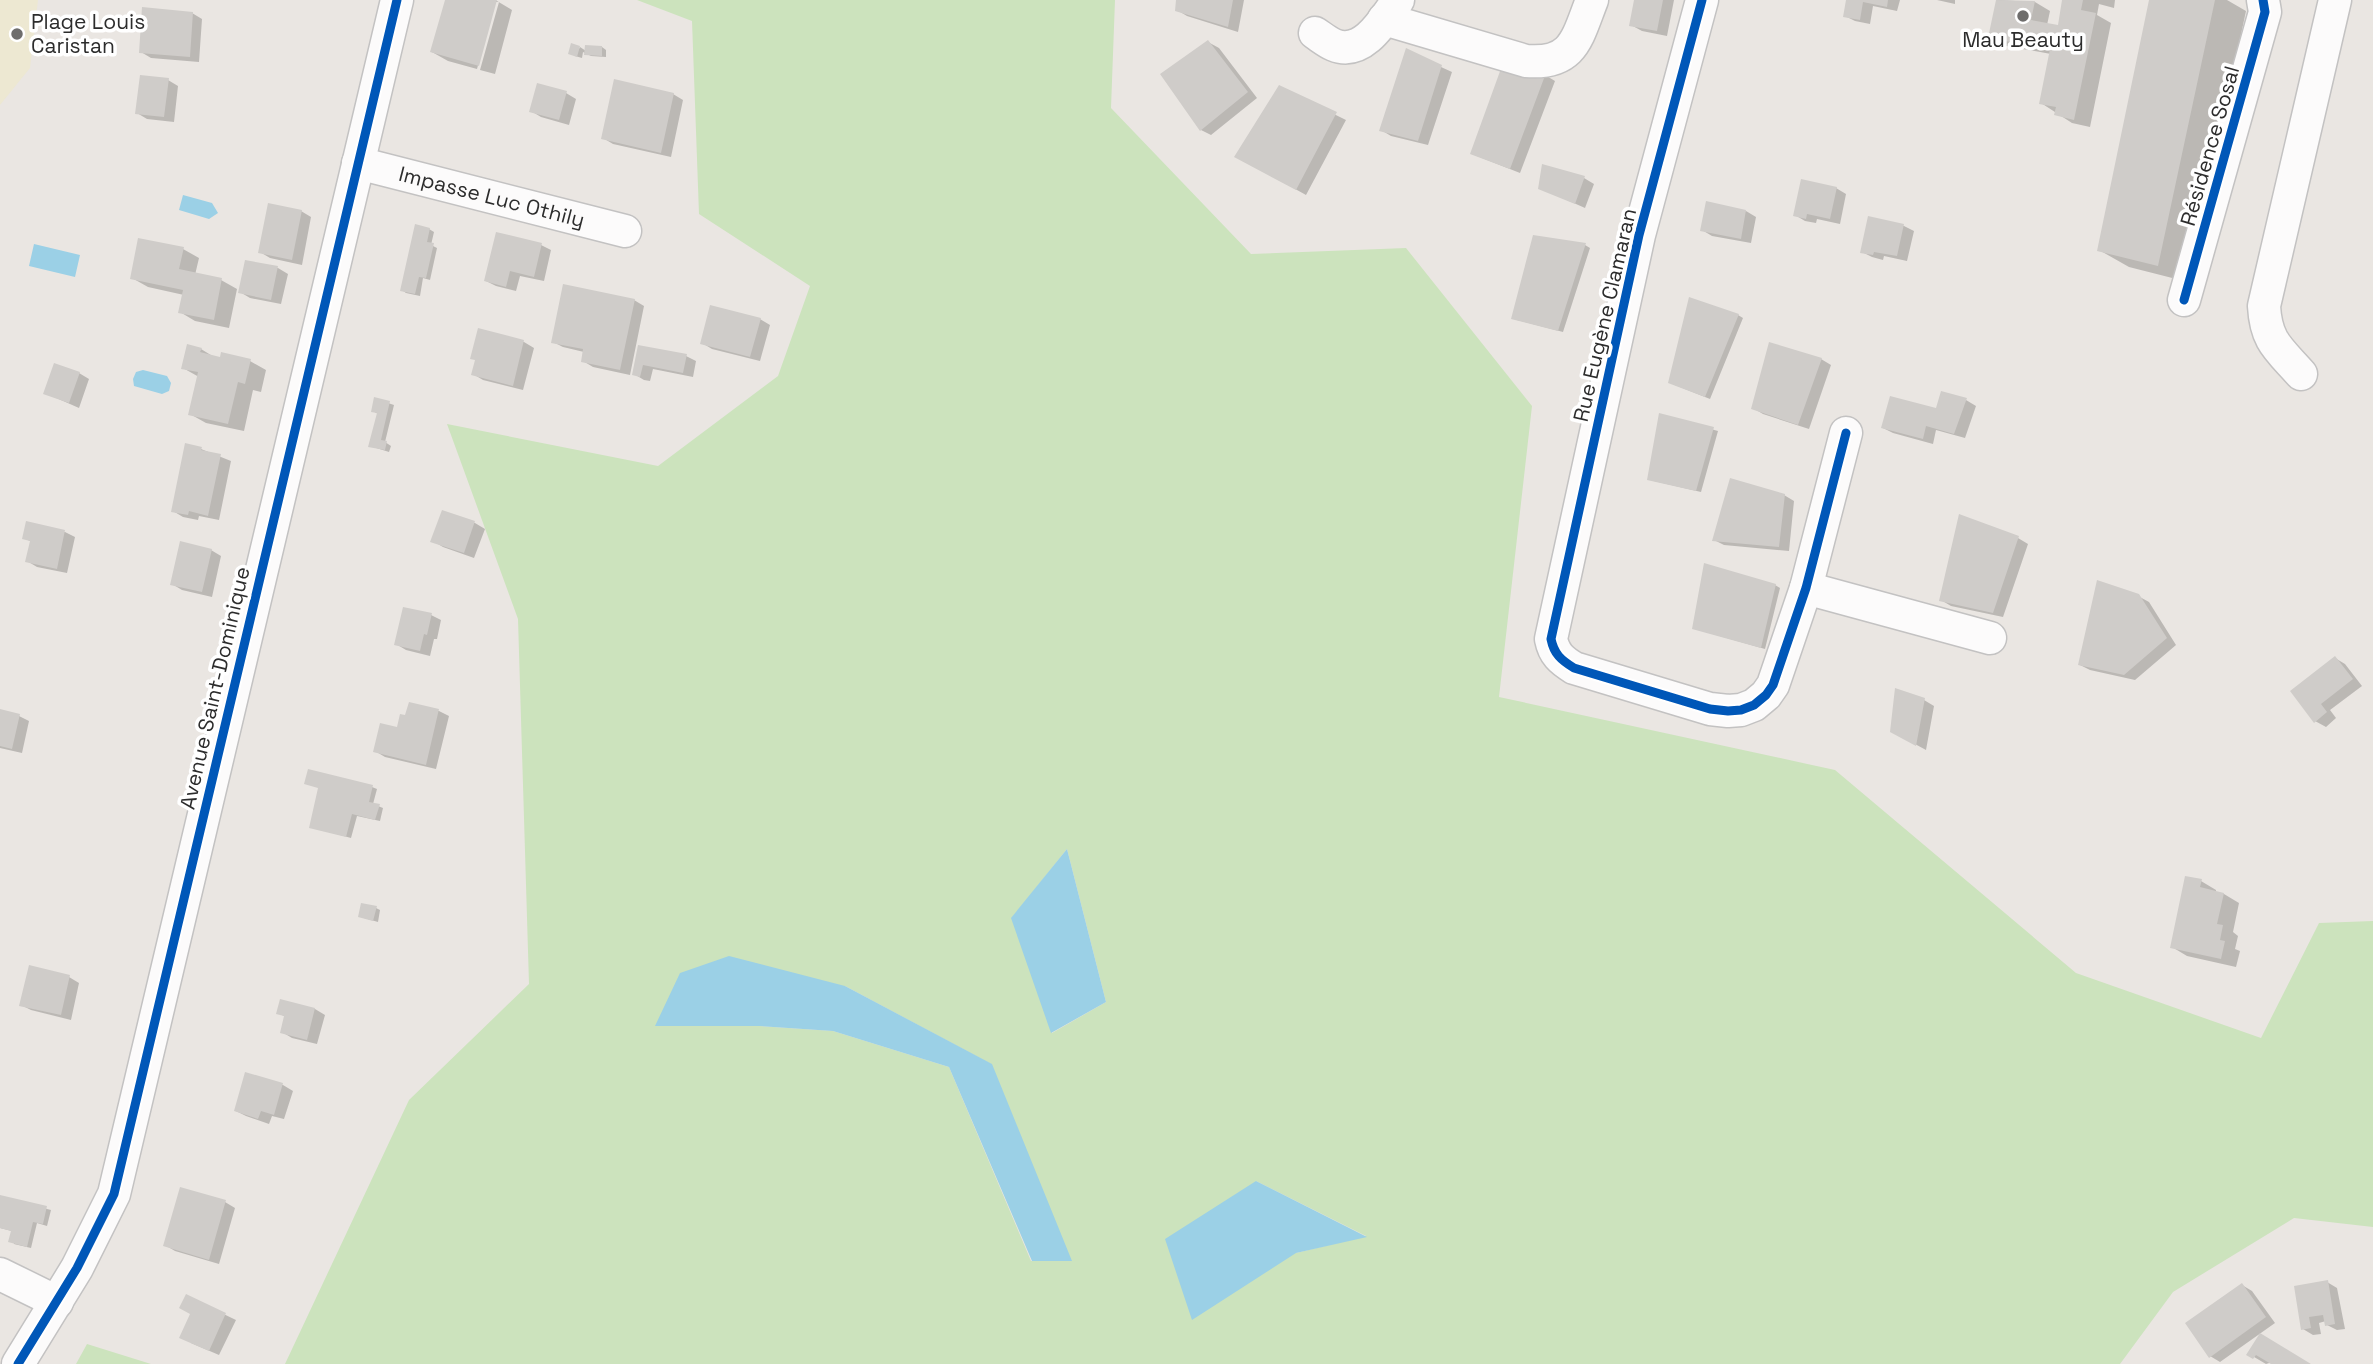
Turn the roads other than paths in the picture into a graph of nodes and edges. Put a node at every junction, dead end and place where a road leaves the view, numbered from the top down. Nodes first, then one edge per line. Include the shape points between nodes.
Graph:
1 (397, 0) edge
2 (1592, 0) edge
3 (1702, 0) edge
4 (2263, 0) edge
5 (2335, 0) edge
6 (1391, 10) edge
7 (1315, 33) dead end
8 (358, 163) junction
9 (625, 231) dead end
10 (2184, 300) dead end
11 (2301, 374) dead end
12 (1846, 433) dead end
13 (1806, 588) junction
14 (1990, 638) dead end
15 (0, 1274) edge
16 (57, 1302) junction
17 (18, 1364) edge

1 - 8 street, Avenue Saint-Dominique
2 - 6 street via 1571,47 1549,62 1525,61
3 - 13 street, Rue Eugène Clamaran via 1639,234 1551,639 1553,651 1574,668 1710,709 1741,710 1754,705 1773,684
4 - 10 street, Résidence Sosal via 2265,12
5 - 11 street via 2264,306 2265,327 2273,342
6 - 7 street via 1364,42 1353,48 1334,45
8 - 9 street, Impasse Luc Othily
8 - 16 street, Avenue Saint-Dominique via 114,1194
12 - 13 street
13 - 14 street
15 - 16 street
16 - 17 street, Avenue Saint-Dominique

